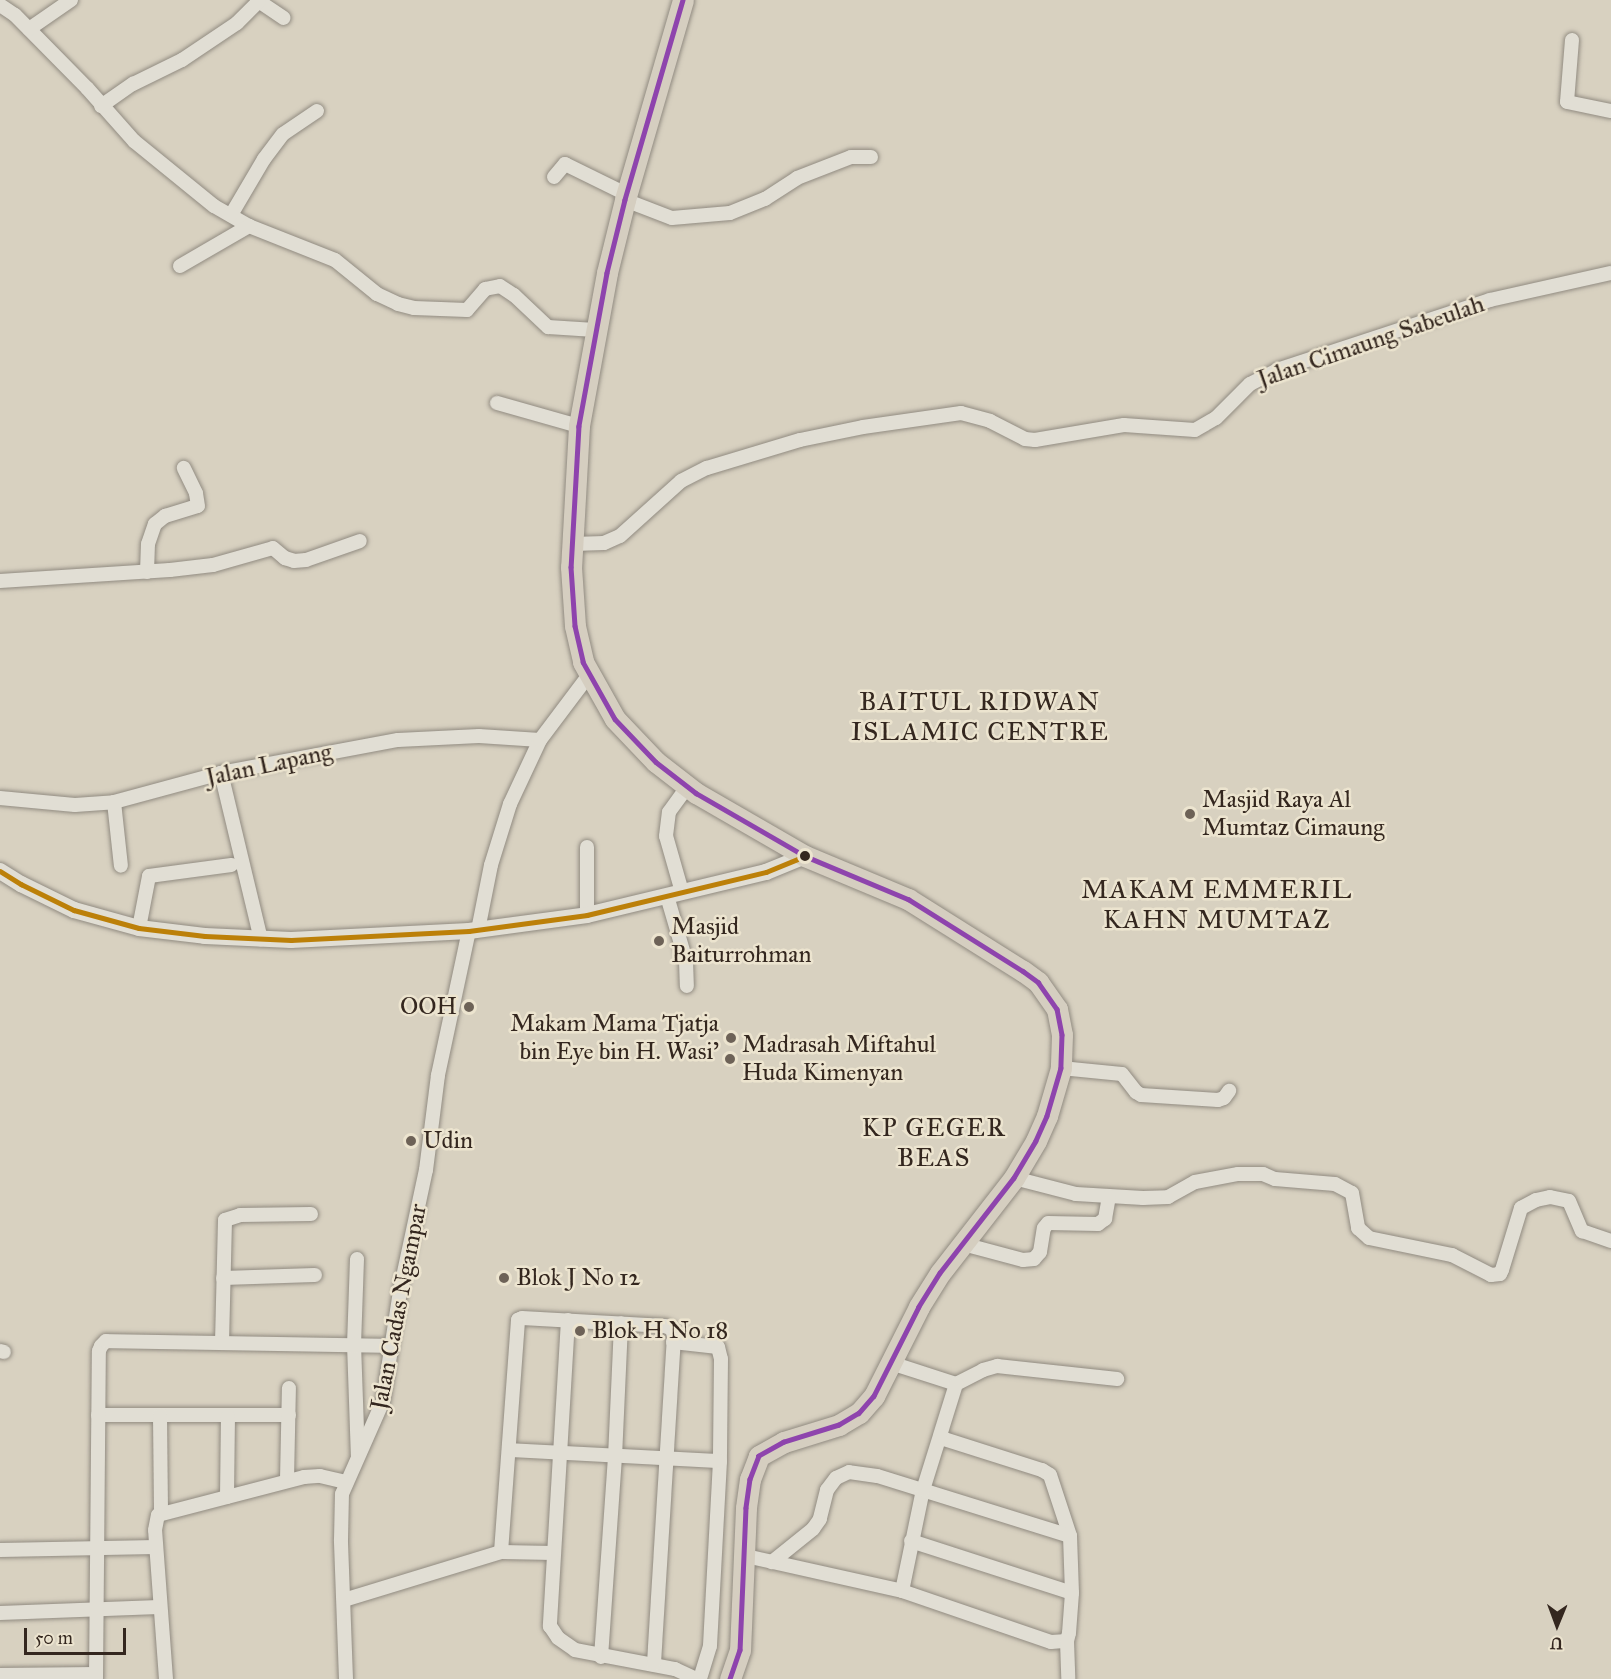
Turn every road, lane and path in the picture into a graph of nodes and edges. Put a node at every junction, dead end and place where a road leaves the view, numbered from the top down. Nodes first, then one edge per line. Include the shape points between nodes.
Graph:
1 (71, 0) edge
2 (258, 0) edge
3 (684, 0) edge
4 (1, 6) edge
5 (284, 18) dead end
6 (30, 29) junction
7 (1572, 40) dead end
8 (101, 106) junction
9 (317, 111) dead end
10 (1611, 111) edge
11 (871, 157) dead end
12 (554, 177) dead end
13 (626, 197) junction
14 (231, 215) junction
15 (249, 226) junction
16 (180, 266) dead end
17 (1611, 273) edge
18 (595, 330) junction
19 (497, 403) dead end
20 (579, 430) junction
21 (184, 468) dead end
22 (360, 541) dead end
23 (573, 544) junction
24 (147, 572) junction
25 (0, 582) edge
26 (589, 675) junction
27 (540, 740) junction
28 (221, 773) junction
29 (688, 786) junction
30 (0, 798) edge
31 (114, 802) junction
32 (587, 847) dead end
33 (805, 856) junction
34 (231, 865) dead end
35 (120, 866) dead end
36 (0, 871) edge
37 (674, 894) junction
38 (587, 915) junction
39 (139, 928) junction
40 (473, 931) junction
41 (261, 939) junction
42 (687, 986) dead end
43 (1061, 1068) junction
44 (1229, 1091) dead end
45 (1014, 1178) junction
46 (1109, 1196) junction
47 (311, 1214) dead end
48 (1611, 1241) edge
49 (963, 1244) junction
50 (357, 1259) dead end
51 (315, 1275) dead end
52 (223, 1278) junction
53 (568, 1320) junction
54 (621, 1323) junction
55 (673, 1342) junction
56 (222, 1343) junction
57 (354, 1344) junction
58 (390, 1346) junction
59 (891, 1363) junction
60 (1117, 1379) dead end
61 (956, 1384) junction
62 (289, 1388) dead end
63 (98, 1415) junction
64 (160, 1415) junction
65 (289, 1415) junction
66 (228, 1416) junction
67 (940, 1438) junction
68 (509, 1450) junction
69 (561, 1452) junction
70 (358, 1456) junction
71 (615, 1457) junction
72 (667, 1459) junction
73 (720, 1461) junction
74 (287, 1480) junction
75 (346, 1482) junction
76 (923, 1490) junction
77 (227, 1497) junction
78 (161, 1512) junction
79 (1070, 1536) junction
80 (911, 1541) junction
81 (156, 1547) junction
82 (97, 1548) junction
83 (0, 1550) edge
84 (501, 1552) junction
85 (553, 1553) junction
86 (746, 1556) junction
87 (771, 1562) junction
88 (902, 1591) junction
89 (1072, 1593) junction
90 (344, 1600) junction
91 (159, 1607) junction
92 (97, 1611) junction
93 (0, 1613) edge
94 (1067, 1641) junction
95 (601, 1657) junction
96 (654, 1664) junction
97 (0, 1675) edge
98 (96, 1676) edge
99 (166, 1679) edge
100 (346, 1679) edge
101 (696, 1679) edge
102 (700, 1679) edge
103 (730, 1679) edge
104 (1068, 1679) edge

1 - 6 street
2 - 5 street
2 - 8 street via 237,23
3 - 13 main road
4 - 6 street
6 - 8 street
7 - 10 street via 1567,102
8 - 14 street via 174,176
9 - 14 street via 283,134
11 - 13 street via 851,157 796,178 765,199 730,213 672,218
12 - 13 street via 565,164
13 - 18 main road
14 - 15 street
15 - 16 street
15 - 18 street via 335,260 377,294 398,304 467,310 485,290 500,286 548,327
17 - 23 street, Jalan Cimaung Sabeulah via 1490,300 1278,370 1250,384 1216,418 1195,430 1124,426 1035,440 961,413 863,427 800,440 707,468 681,481 620,536 604,543
18 - 20 main road
19 - 20 street
20 - 23 main road
21 - 24 street via 198,506 165,516 155,524 148,544
22 - 24 street via 306,560 285,558 273,548 213,564
23 - 26 main road via 575,626
24 - 25 street
26 - 27 street, Jalan Cadas Ngampar
26 - 29 main road via 615,719 637,744
27 - 28 street, Jalan Lapang via 479,736 398,740
27 - 40 street, Jalan Cadas Ngampar via 510,804
28 - 31 street, Jalan Lapang
28 - 41 street
29 - 33 main road
29 - 37 street via 669,812 666,836
30 - 31 street, Jalan Lapang via 75,805
31 - 35 street
32 - 38 street
33 - 37 street via 766,872
33 - 43 main road via 908,899 1038,982 1057,1009 1062,1035
34 - 39 street via 149,876
36 - 39 street via 74,910
37 - 38 street
37 - 42 street
38 - 40 street
39 - 41 street via 161,933
40 - 41 street via 355,939
40 - 58 street, Jalan Cadas Ngampar via 438,1075 426,1170
43 - 44 street via 1122,1074 1141,1095 1218,1100
43 - 45 main road via 1047,1116
45 - 46 street via 1061,1192
45 - 49 main road
46 - 48 street via 1168,1197 1195,1182 1254,1173 1281,1180 1335,1184 1352,1193 1362,1234 1452,1255 1491,1275 1502,1270 1521,1208 1536,1200 1550,1197 1569,1201 1582,1231
46 - 49 street via 1105,1219 1098,1224 1048,1223 1040,1252 1034,1259 1023,1260
47 - 52 street via 228,1218 224,1224
49 - 59 main road via 919,1307
50 - 57 street
51 - 52 street
52 - 56 street
53 - 54 street
53 - 68 street via 522,1318 517,1324
53 - 69 street
54 - 55 street via 672,1329
54 - 71 street
55 - 72 street
55 - 73 street via 718,1347
56 - 57 street
56 - 63 street via 106,1341 99,1352
57 - 58 street
57 - 70 street
58 - 70 street, Jalan Cadas Ngampar via 379,1415
59 - 61 street
59 - 86 main road via 874,1396 859,1413 759,1456 750,1479 746,1508
60 - 61 street via 997,1366
61 - 67 street
62 - 65 street
63 - 64 street
63 - 82 street
64 - 66 street
64 - 78 street
65 - 66 street
65 - 74 street
66 - 77 street
67 - 76 street
67 - 79 street via 1050,1475
68 - 69 street
68 - 84 street
69 - 71 street
69 - 85 street
70 - 75 street, Jalan Cadas Ngampar
71 - 72 street
71 - 95 street
72 - 73 street
72 - 96 street
73 - 102 street via 710,1646
74 - 75 street via 320,1476
74 - 77 street
75 - 90 street, Jalan Cadas Ngampar via 340,1540
76 - 79 street
76 - 80 street
76 - 87 street via 849,1472 836,1478 827,1490 820,1519 813,1529
77 - 78 street
78 - 81 street via 156,1518
79 - 89 street
80 - 88 street
80 - 89 street
81 - 82 street
81 - 91 street
82 - 83 street
82 - 92 street
84 - 85 street
84 - 90 street
85 - 95 street via 550,1626 569,1648
86 - 87 street
86 - 103 main road via 740,1650
87 - 88 street
88 - 94 street via 1051,1642
89 - 94 street
90 - 100 street, Jalan Cadas Ngampar
91 - 92 street
91 - 99 street
92 - 93 street
92 - 98 street
94 - 104 street
95 - 96 street
96 - 101 street
97 - 98 street

